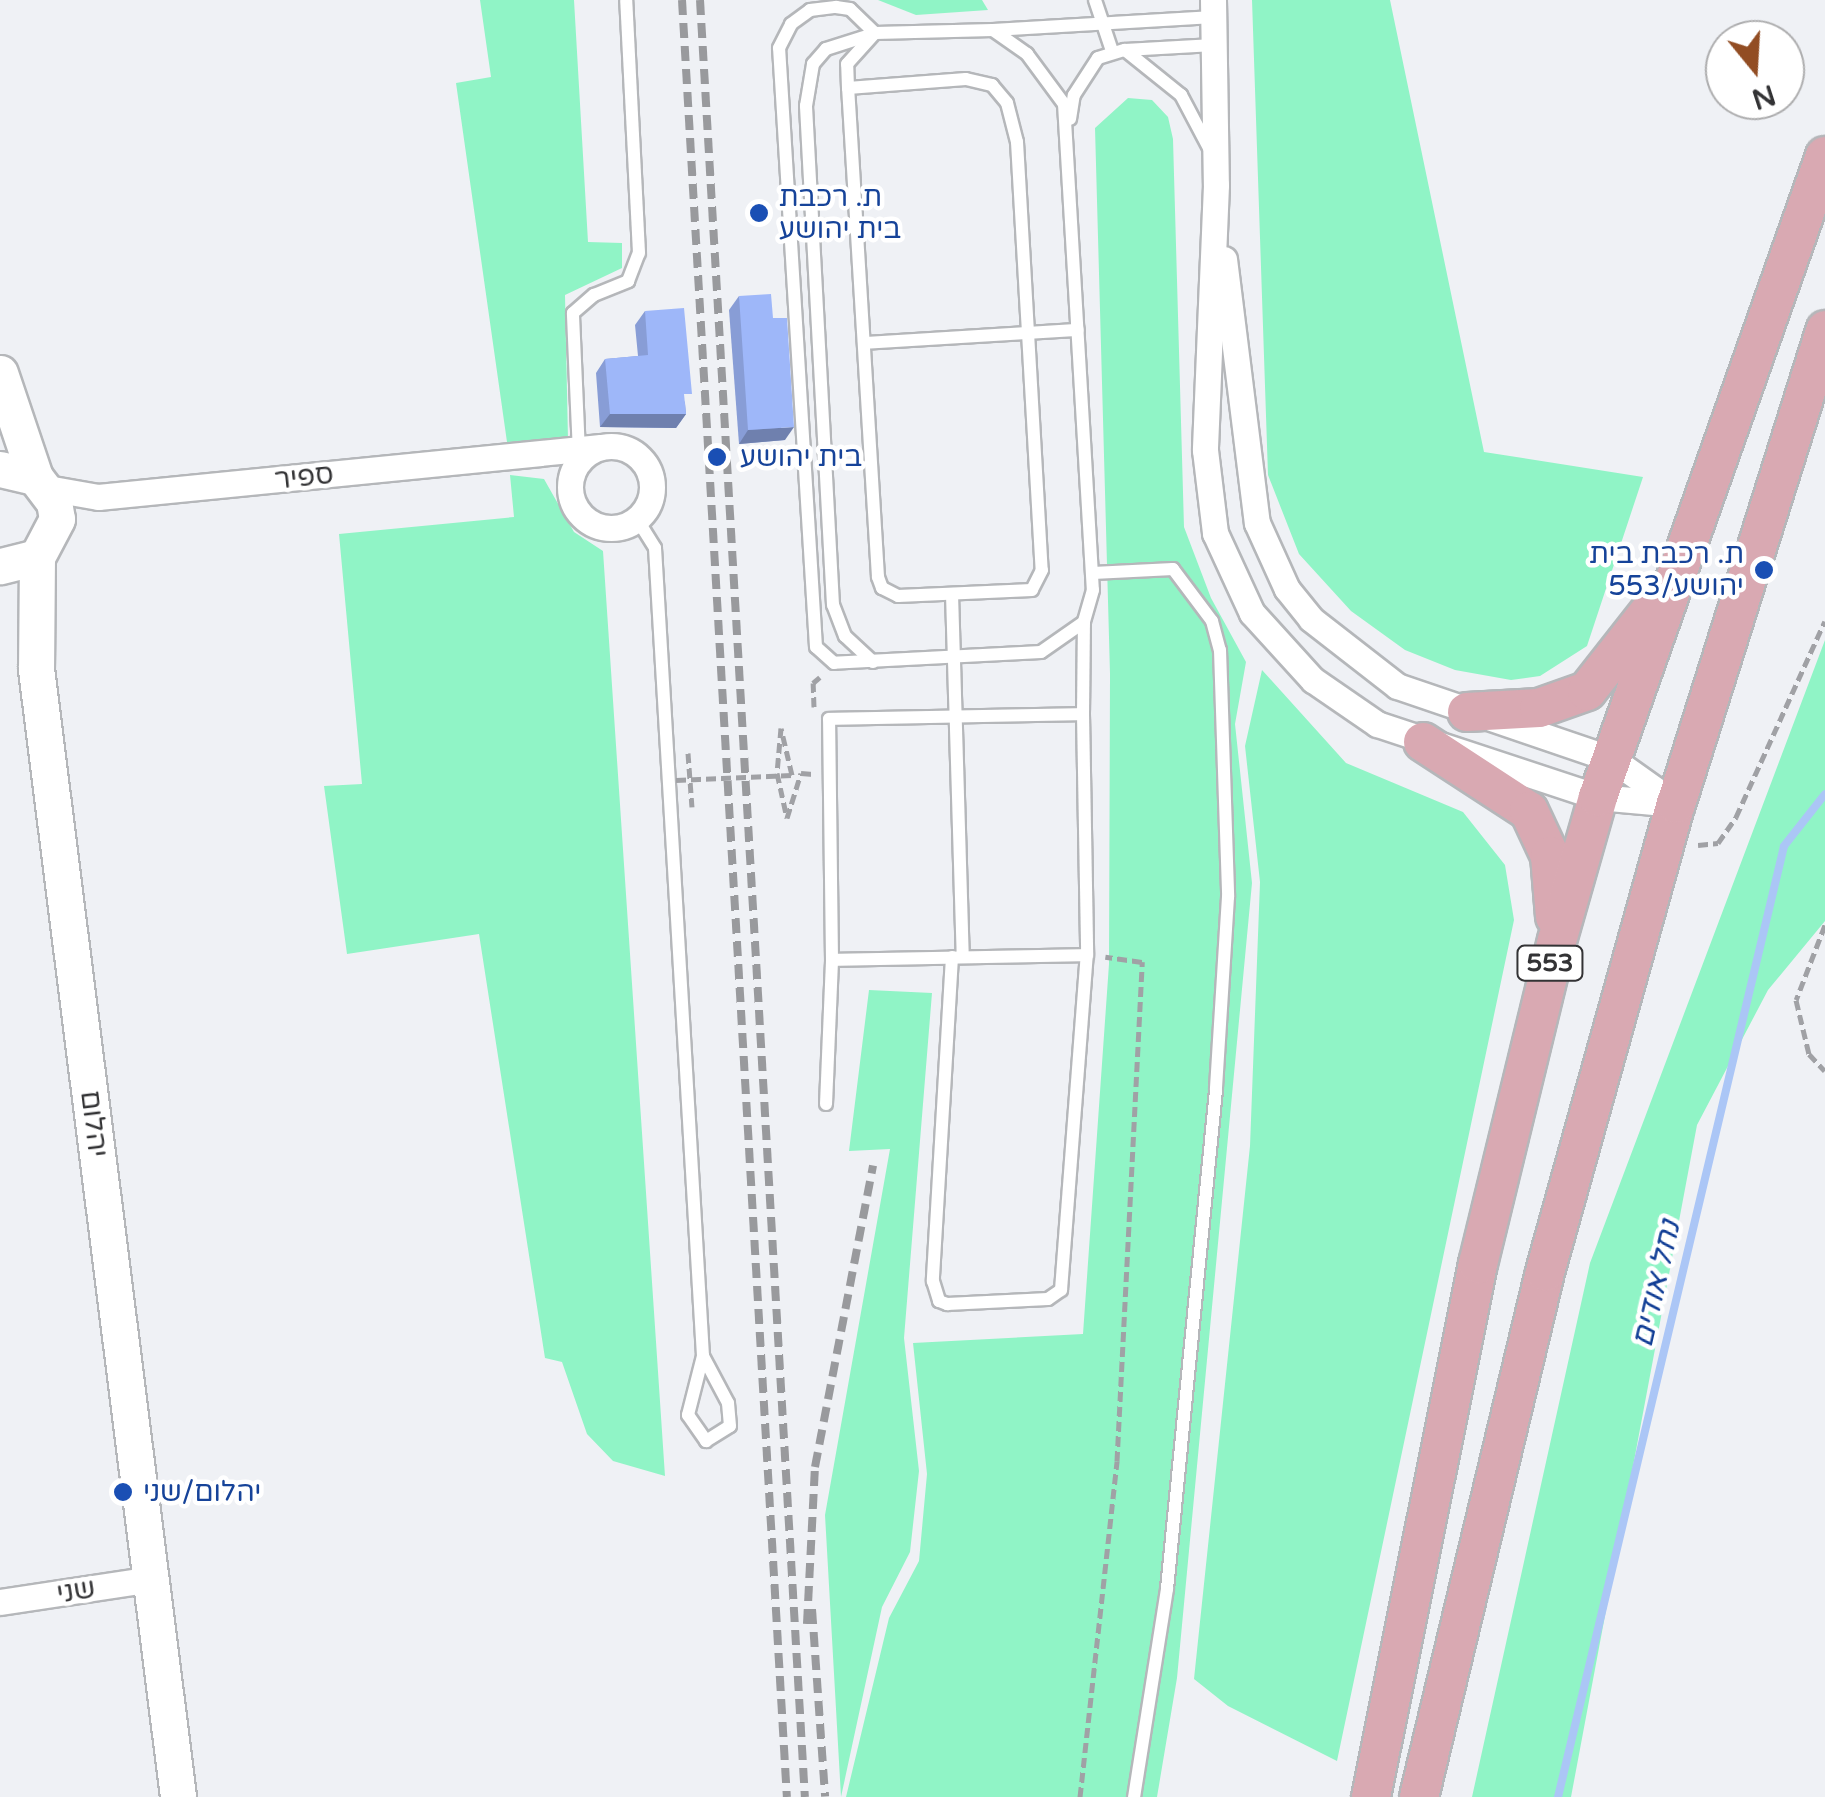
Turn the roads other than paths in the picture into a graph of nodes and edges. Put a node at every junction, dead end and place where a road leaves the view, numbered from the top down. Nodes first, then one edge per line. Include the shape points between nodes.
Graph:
1 (626, 0) edge
2 (1095, 0) edge
3 (1214, 9) edge
4 (1101, 25) junction
5 (993, 30) junction
6 (876, 34) junction
7 (1214, 45) junction
8 (1119, 50) junction
9 (848, 88) junction
10 (1069, 128) junction
11 (1825, 156) edge
12 (1216, 174) junction
13 (1078, 330) junction
14 (1825, 330) edge
15 (1030, 333) junction
16 (864, 343) junction
17 (0, 373) edge
18 (587, 452) junction
19 (511, 456) junction
20 (0, 469) edge
21 (41, 483) junction
22 (570, 485) junction
23 (98, 497) junction
24 (637, 519) junction
25 (46, 542) junction
26 (0, 566) edge
27 (1678, 572) junction
28 (1093, 573) junction
29 (0, 578) edge
30 (952, 594) junction
31 (1084, 622) junction
32 (955, 658) junction
33 (872, 662) junction
34 (36, 669) junction
35 (1467, 712) junction
36 (1084, 714) junction
37 (958, 717) junction
38 (1423, 742) junction
39 (1612, 759) junction
40 (1598, 797) junction
41 (1676, 804) junction
42 (1556, 941) junction
43 (1088, 955) junction
44 (957, 957) junction
45 (832, 960) junction
46 (826, 1104) dead end
47 (703, 1356) junction
48 (152, 1580) junction
49 (0, 1602) edge
50 (178, 1797) edge
51 (1134, 1797) edge
52 (1371, 1797) edge
53 (1419, 1797) edge

1 - 18 lane via 639,252 628,281 594,294 574,313
2 - 4 lane
3 - 4 lane
3 - 7 street
4 - 5 lane
4 - 8 lane
5 - 6 lane
5 - 10 lane via 1045,74
6 - 9 lane via 847,64
6 - 33 lane via 826,49 813,64 806,106 833,605 845,636
6 - 33 lane via 850,9 810,10 790,24 779,48 809,602 816,647 834,663
7 - 8 lane
7 - 12 street
8 - 10 lane via 1083,76
8 - 12 lane via 1182,96
9 - 15 lane via 966,78 1000,92 1016,128
9 - 16 lane
10 - 13 lane
11 - 27 main road, 553
12 - 35 street via 1244,449 1267,554 1287,589 1341,648 1397,686
12 - 38 street via 1205,450 1228,571 1252,613 1313,680 1378,724
13 - 15 lane
13 - 28 lane
14 - 41 main road, 553
15 - 16 lane
15 - 30 lane via 1040,585
16 - 30 lane via 882,588 898,596
17 - 21 main road
18 - 19 street, ספיר
18 - 22 street
18 - 24 street via 626,449 646,465 652,489
19 - 22 street, ספיר via 552,468
19 - 23 street, ספיר
20 - 21 main road
21 - 23 street, ספיר
21 - 25 main road, יהלום
22 - 24 street via 586,521 612,529
23 - 25 street, ספיר
24 - 47 lane via 656,548
25 - 26 main road
25 - 34 main road, יהלום
27 - 35 main road via 1588,690 1539,708
27 - 39 main road, 553
28 - 31 lane
28 - 51 lane via 1173,569 1212,621 1220,669 1228,897 1167,1589
29 - 34 main road, יהלום
30 - 32 lane
31 - 32 lane via 1041,652
31 - 36 lane
32 - 33 lane
32 - 37 lane
34 - 48 main road, יהלום
35 - 39 street
36 - 37 lane
36 - 43 lane
37 - 44 lane
37 - 45 lane via 828,719
38 - 40 street
38 - 42 main road via 1529,811 1550,856
39 - 40 main road, 553
39 - 41 street
40 - 41 street
40 - 42 main road, 553
41 - 53 main road, 553 via 1508,1404
42 - 52 main road, 553 via 1478,1264
43 - 44 lane
43 - 44 lane via 1061,1290 1048,1299 948,1304 939,1301 933,1281
44 - 45 lane
45 - 46 lane
47 - 47 lane via 688,1416 706,1442 730,1426 728,1403
48 - 49 street, שני
48 - 50 main road, יהלום

